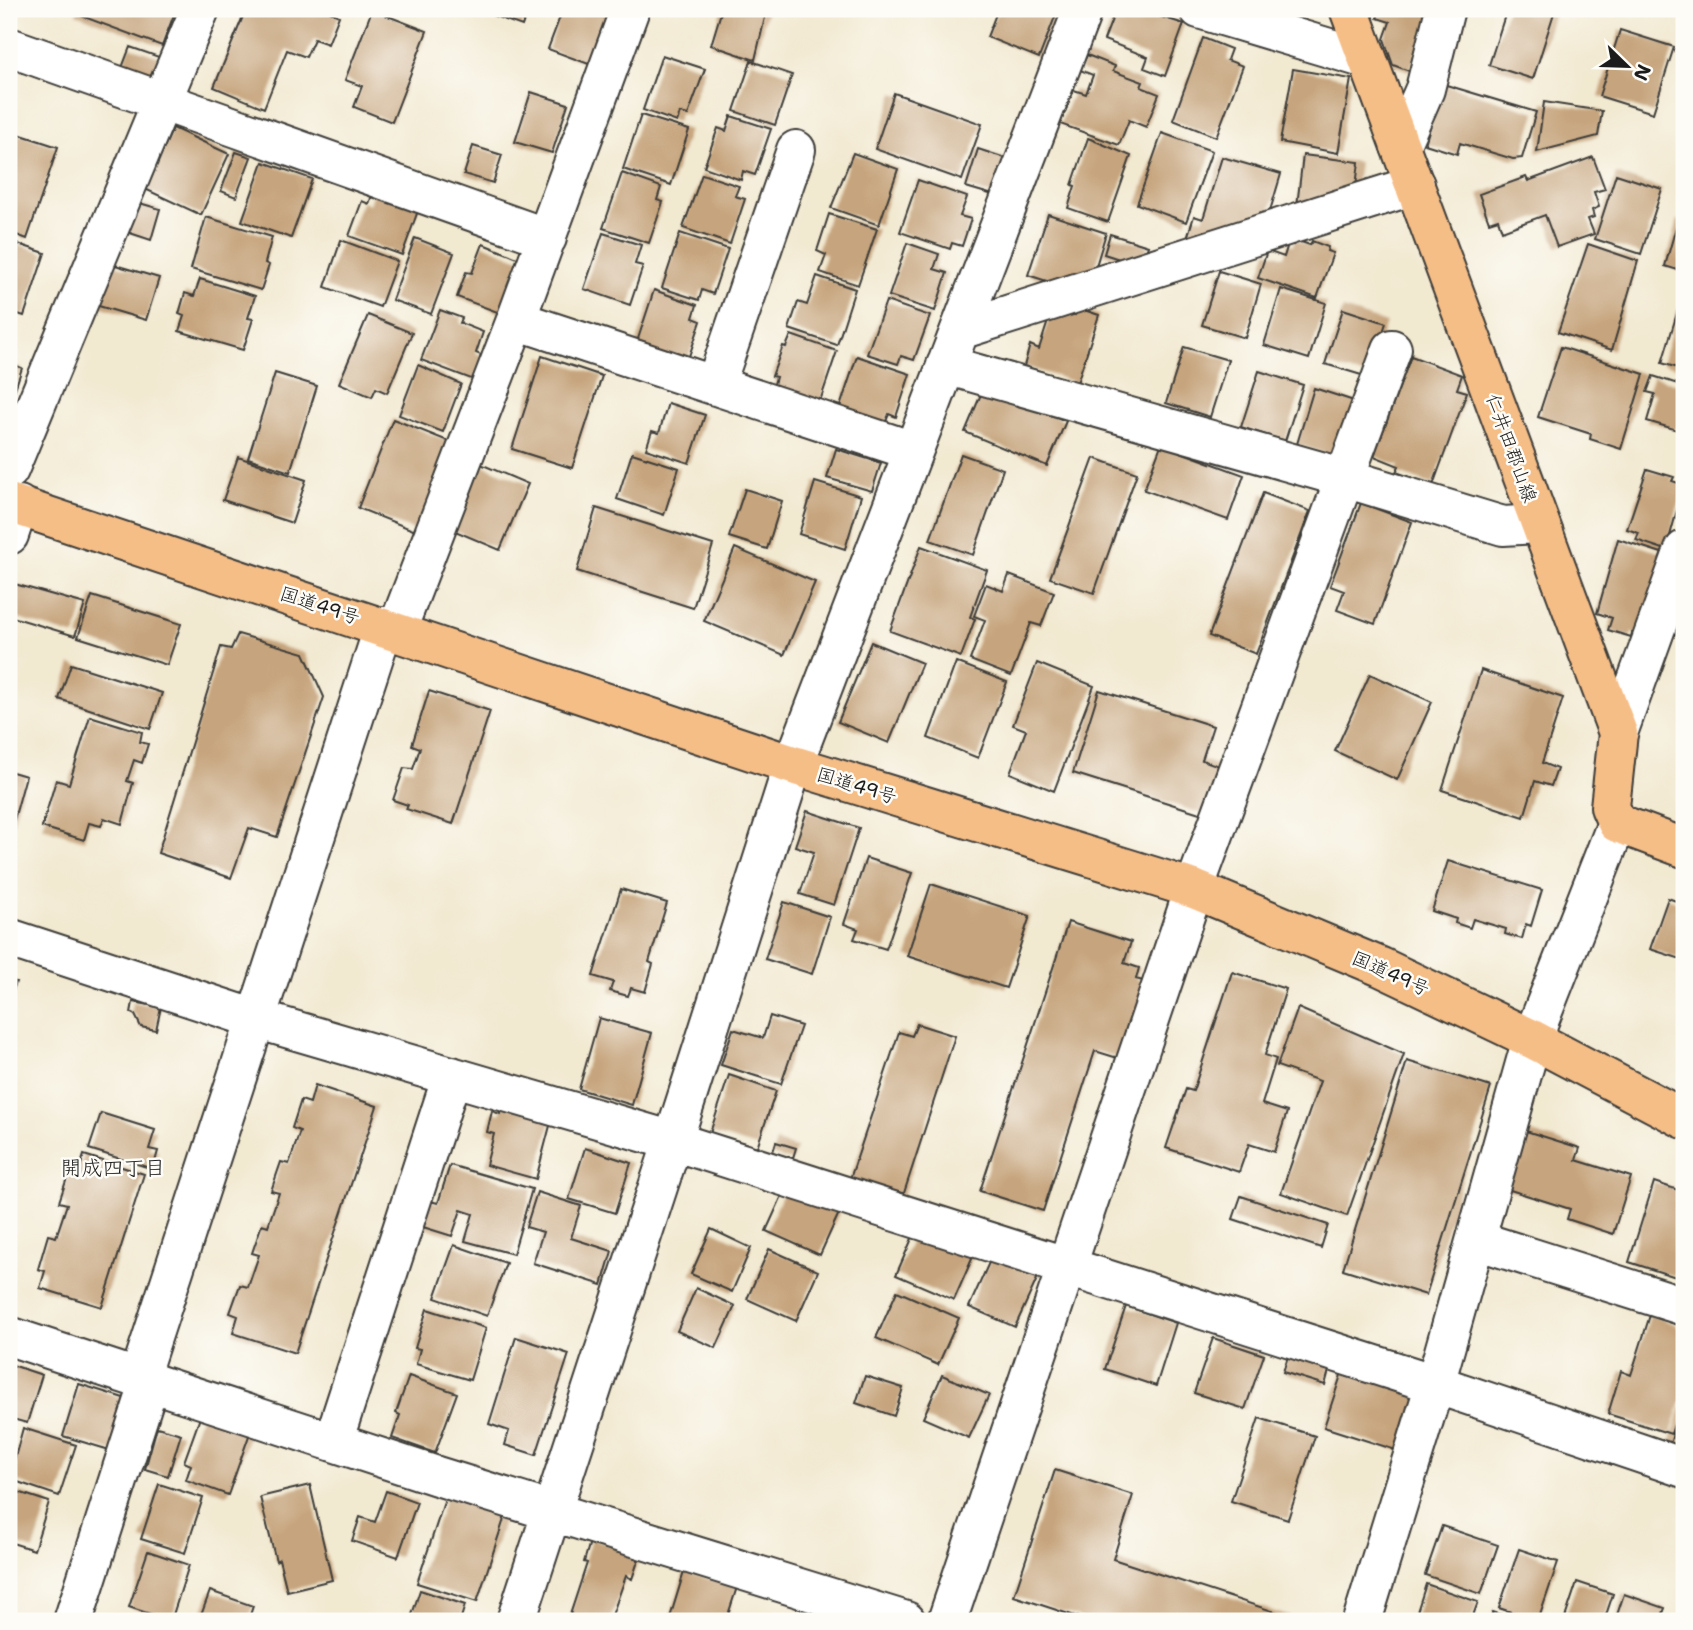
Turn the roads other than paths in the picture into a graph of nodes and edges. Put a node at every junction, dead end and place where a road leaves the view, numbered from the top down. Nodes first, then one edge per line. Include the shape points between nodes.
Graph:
1 (200, 9) edge
2 (630, 9) edge
3 (1083, 9) edge
4 (1199, 9) edge
5 (1349, 9) edge
6 (1445, 9) edge
7 (9, 47) edge
8 (1366, 59) junction
9 (164, 101) junction
10 (1400, 146) junction
11 (796, 150) dead end
12 (1415, 185) junction
13 (547, 238) junction
14 (516, 320) junction
15 (960, 330) junction
16 (1392, 349) dead end
17 (946, 365) junction
18 (715, 386) junction
19 (913, 451) junction
20 (1345, 478) junction
21 (11, 503) edge
22 (1540, 524) junction
23 (1684, 550) edge
24 (391, 628) junction
25 (1618, 733) junction
26 (793, 765) junction
27 (1617, 823) junction
28 (1684, 848) edge
29 (1194, 889) junction
30 (9, 938) edge
31 (256, 1019) junction
32 (1532, 1039) junction
33 (452, 1076) junction
34 (1684, 1119) edge
35 (673, 1141) junction
36 (1476, 1240) junction
37 (1068, 1265) junction
38 (1684, 1306) edge
39 (9, 1336) edge
40 (144, 1381) junction
41 (1435, 1384) junction
42 (333, 1442) junction
43 (1684, 1468) edge
44 (553, 1512) junction
45 (73, 1621) edge
46 (516, 1621) edge
47 (906, 1621) edge
48 (947, 1621) edge
49 (1362, 1621) edge

1 - 9 street
2 - 13 street
3 - 15 street
4 - 8 street
5 - 8 main road, 仁井田郡山線
6 - 10 street via 1425,89
7 - 9 street
8 - 10 main road, 仁井田郡山線
9 - 13 street
9 - 21 street
10 - 12 main road, 仁井田郡山線
11 - 18 street
12 - 15 street
12 - 22 main road, 仁井田郡山線
13 - 14 street
14 - 18 street
14 - 24 street
15 - 17 street
16 - 20 street
17 - 19 street
17 - 20 street
18 - 19 street
19 - 26 street
20 - 22 street via 1503,526
20 - 29 street
21 - 24 main road, 国道49号
22 - 25 main road, 仁井田郡山線
23 - 25 street
24 - 26 main road, 国道49号
24 - 31 street
25 - 27 main road, 仁井田郡山線 via 1610,807
26 - 29 main road, 国道49号
26 - 35 street
27 - 28 main road
27 - 32 street
29 - 32 main road, 国道49号 via 1381,967
29 - 37 street
30 - 31 street
31 - 33 street
31 - 40 street via 144,1362
32 - 34 main road, 国道49号
32 - 36 street
33 - 35 street
33 - 42 street
35 - 37 street
35 - 44 street
36 - 38 street
36 - 41 street
37 - 41 street
37 - 48 street
39 - 40 street
40 - 42 street
40 - 45 street via 146,1394
41 - 43 street
41 - 49 street
42 - 44 street
44 - 46 street
44 - 47 street

